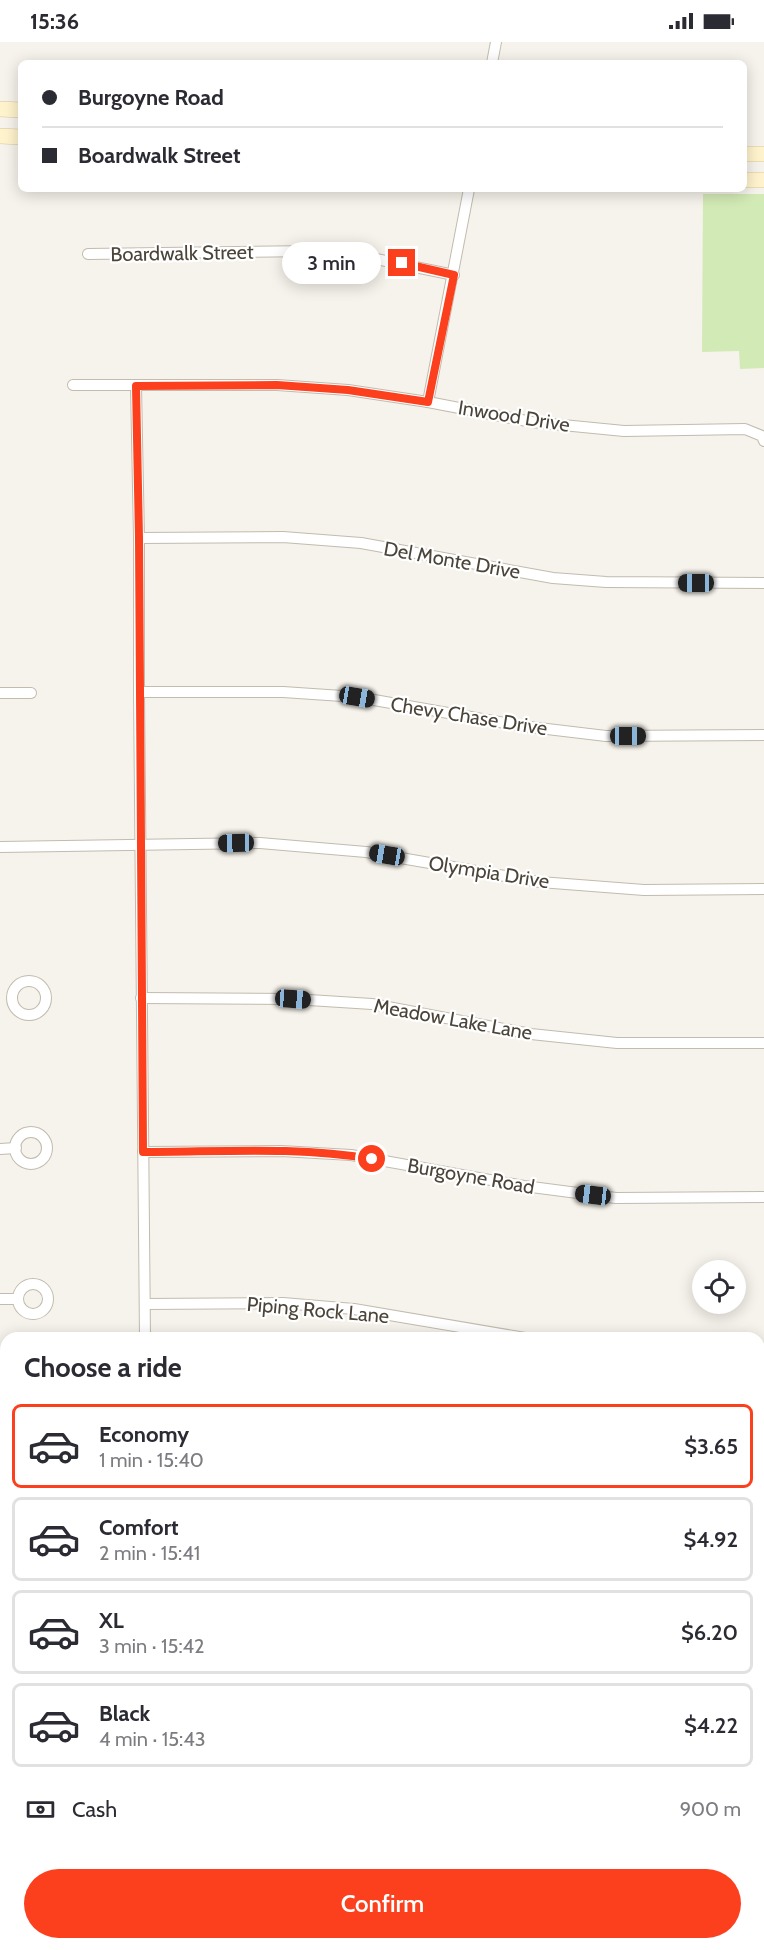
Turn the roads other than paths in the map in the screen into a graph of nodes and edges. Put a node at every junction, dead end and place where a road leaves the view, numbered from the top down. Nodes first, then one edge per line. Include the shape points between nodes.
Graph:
1 (496, 42) edge
2 (493, 60) edge
3 (0, 109) edge
4 (18, 110) edge
5 (0, 136) edge
6 (18, 137) edge
7 (747, 154) edge
8 (764, 154) edge
9 (747, 180) edge
10 (764, 180) edge
11 (468, 192) edge
12 (88, 254) dead end
13 (454, 275) junction
14 (73, 385) dead end
15 (136, 386) junction
16 (428, 402) junction
17 (764, 441) edge
18 (139, 538) junction
19 (764, 583) edge
20 (139, 692) junction
21 (0, 693) edge
22 (31, 693) dead end
23 (764, 735) edge
24 (141, 844) junction
25 (0, 847) edge
26 (764, 889) edge
27 (0, 998) edge
28 (12, 998) dead end
29 (141, 999) junction
30 (764, 1043) edge
31 (16, 1148) dead end
32 (0, 1149) edge
33 (143, 1152) junction
34 (764, 1197) edge
35 (0, 1299) edge
36 (17, 1299) dead end
37 (145, 1304) junction
38 (146, 1332) edge
39 (490, 1332) edge

1 - 2 street
3 - 4 main road
5 - 6 main road
7 - 8 main road
9 - 10 main road
11 - 13 street
12 - 13 street, Boardwalk Street via 311,251 357,255
13 - 16 street
14 - 15 street, Inwood Drive
15 - 16 street, Inwood Drive via 277,385
15 - 18 street
16 - 17 street, Inwood Drive via 532,422 624,431 746,429 762,436
18 - 19 street, Del Monte Drive via 283,537 361,543 553,578
18 - 20 street
20 - 23 street, Chevy Chase Drive via 283,692 357,697 522,726 606,736
20 - 24 street
21 - 22 street
24 - 25 street, Olympia Drive
24 - 26 street, Olympia Drive via 314,846 540,882 644,890
24 - 29 street
27 - 28 street
29 - 30 street, Meadow Lake Lane via 338,1002 531,1034 617,1043
29 - 33 street
31 - 32 street
33 - 34 street, Burgoyne Road via 282,1151 351,1155 616,1198
33 - 37 street
35 - 36 street
37 - 38 street
37 - 39 street, Piping Rock Lane via 283,1303 354,1309

